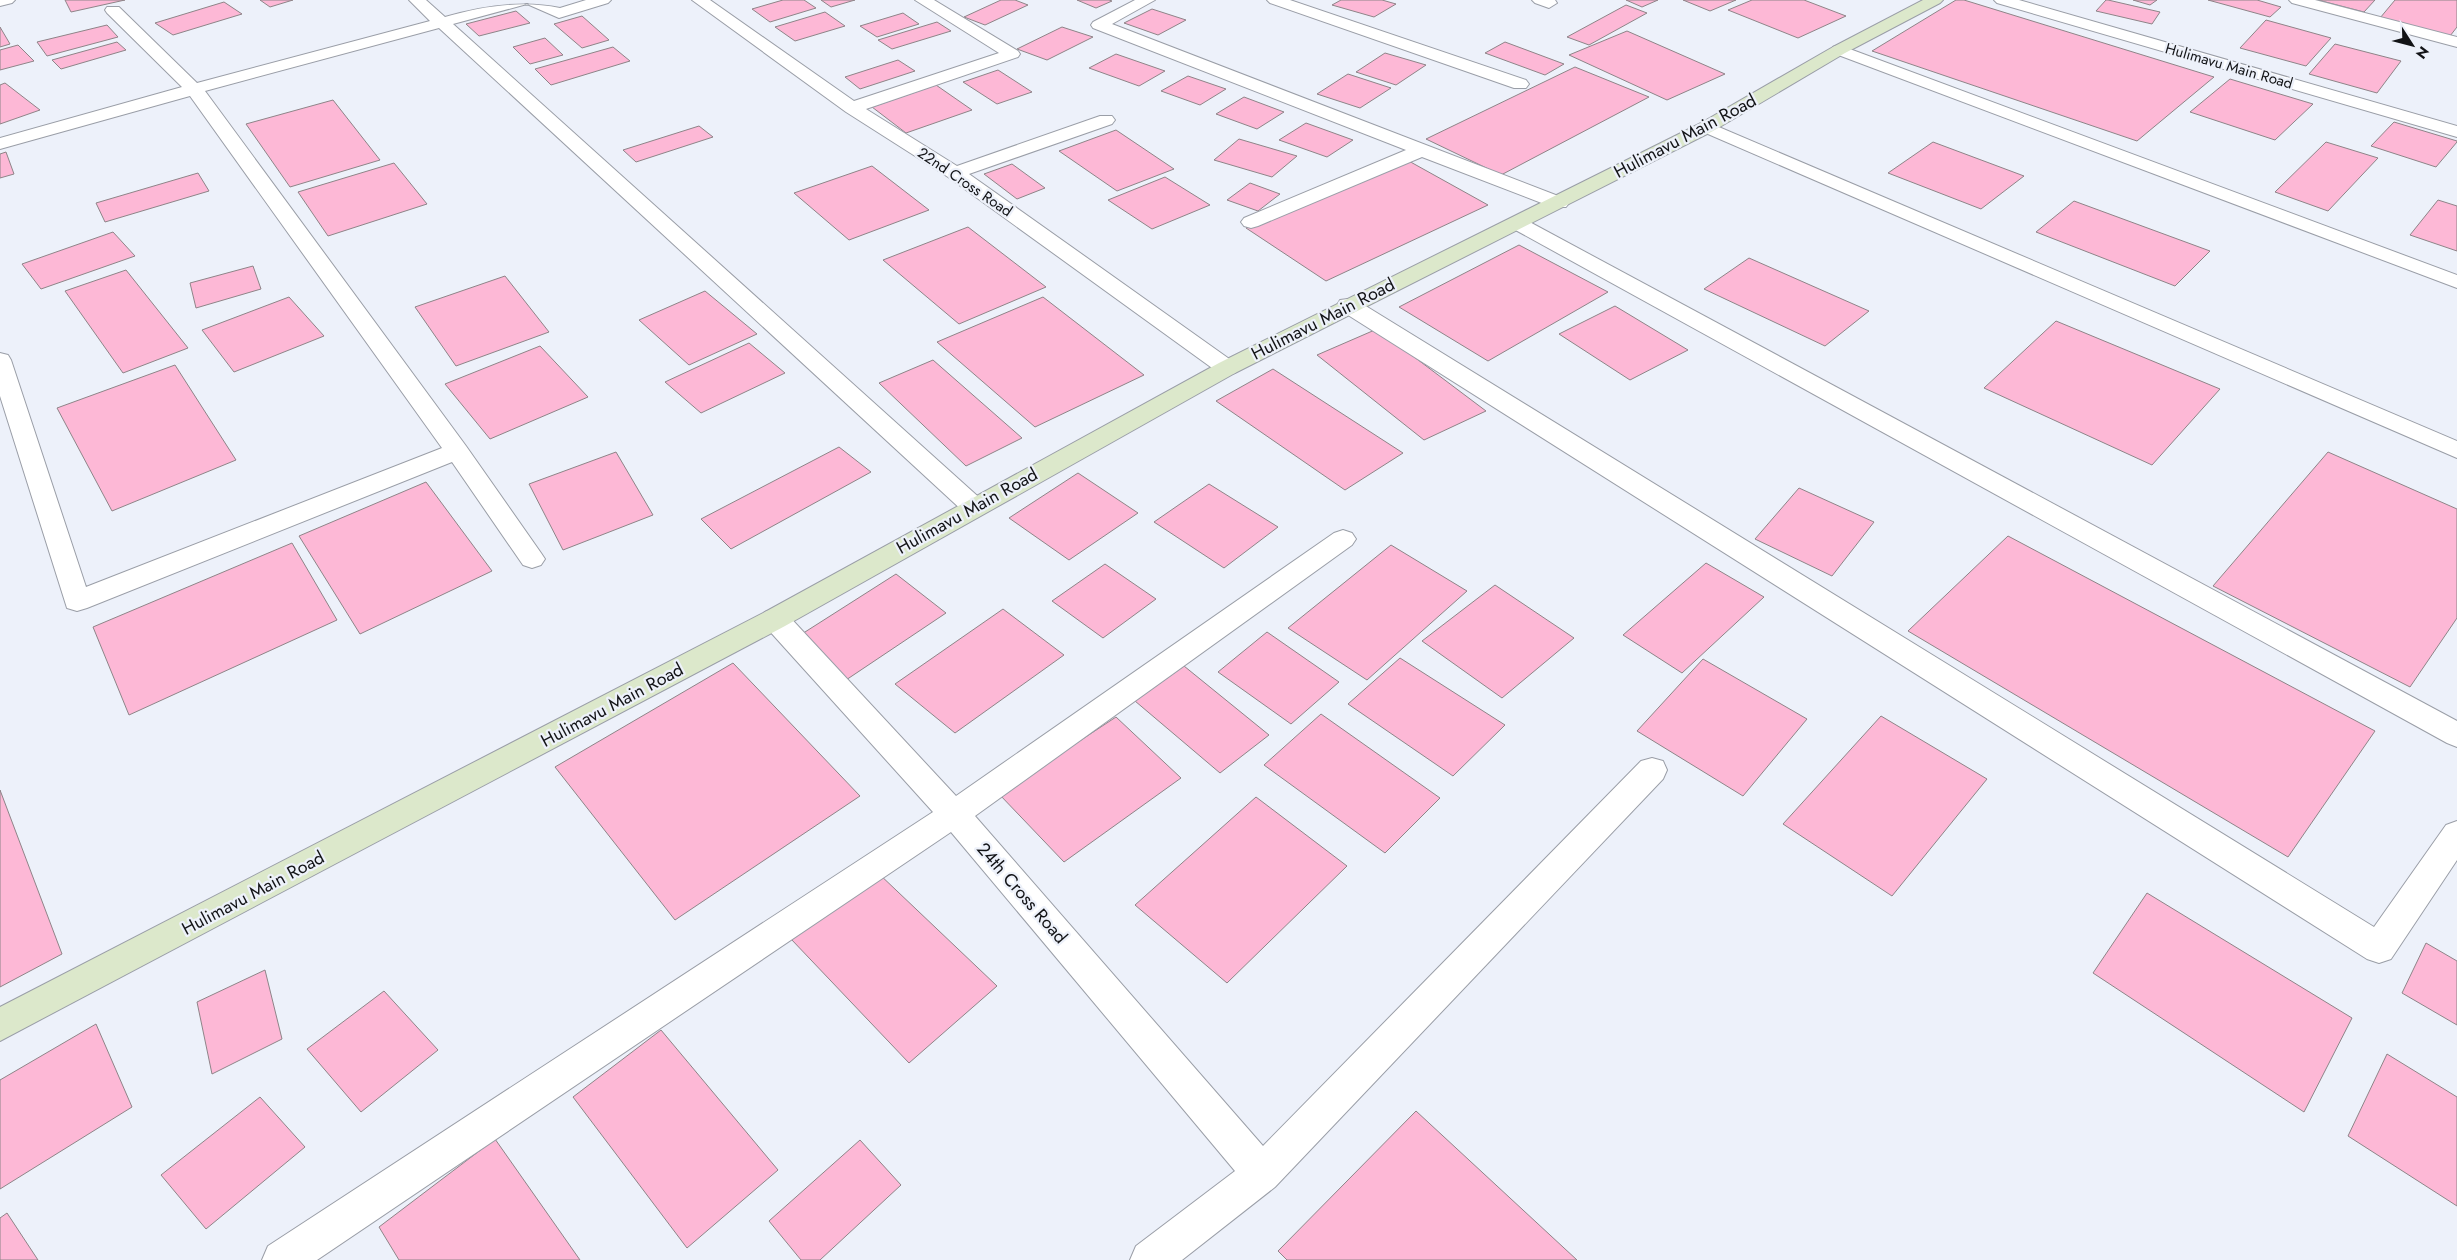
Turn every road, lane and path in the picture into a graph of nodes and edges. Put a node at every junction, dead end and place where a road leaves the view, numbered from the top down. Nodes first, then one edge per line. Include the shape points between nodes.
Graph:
1 (6, 0) edge
2 (417, 0) edge
3 (525, 0) edge
4 (531, 0) edge
5 (603, 0) edge
6 (700, 0) edge
7 (923, 0) edge
8 (1147, 0) edge
9 (1275, 0) edge
10 (1935, 0) edge
11 (2002, 0) edge
12 (2298, 0) edge
13 (0, 1) edge
14 (113, 10) dead end
15 (442, 22) junction
16 (2457, 42) edge
17 (1839, 50) junction
18 (1520, 84) dead end
19 (194, 89) junction
20 (852, 108) junction
21 (1106, 120) dead end
22 (1707, 127) junction
23 (2457, 132) edge
24 (0, 144) edge
25 (1422, 150) junction
26 (954, 173) junction
27 (1559, 202) junction
28 (1250, 222) dead end
29 (1517, 222) junction
30 (2457, 282) edge
31 (1348, 305) junction
32 (0, 360) edge
33 (1227, 368) junction
34 (457, 450) junction
35 (2457, 450) edge
36 (974, 507) junction
37 (1343, 539) dead end
38 (532, 558) dead end
39 (775, 620) junction
40 (2457, 735) edge
41 (1652, 770) dead end
42 (954, 814) junction
43 (2457, 834) edge
44 (0, 1025) edge
45 (1262, 1174) junction
46 (282, 1260) edge
47 (1150, 1260) edge

1 - 13 street
2 - 15 street
3 - 15 street
4 - 5 street via 559,12
6 - 20 street, 22nd Cross Road
7 - 20 street via 1012,54
8 - 25 street via 1099,25
9 - 18 street
10 - 17 street, Hulimavu Main Road
11 - 23 street, Hulimavu Main Road
12 - 16 street
14 - 19 street
15 - 19 street
15 - 36 street
17 - 22 street, Hulimavu Main Road
17 - 30 street
19 - 24 street
19 - 34 street
20 - 26 street, 22nd Cross Road
21 - 26 street
22 - 27 street, Hulimavu Main Road
22 - 35 street
25 - 27 street
25 - 28 street
26 - 33 street, 22nd Cross Road
27 - 29 street, Hulimavu Main Road
29 - 31 street, Hulimavu Main Road
29 - 40 street
31 - 33 street, Hulimavu Main Road
31 - 43 street via 2379,948
32 - 34 street via 77,601
33 - 36 street, Hulimavu Main Road
34 - 38 street
36 - 39 street, Hulimavu Main Road
37 - 42 street
39 - 42 street, 24th Cross Road
39 - 44 street, Hulimavu Main Road
41 - 45 street
42 - 45 street, 24th Cross Road
42 - 46 street
45 - 47 street

